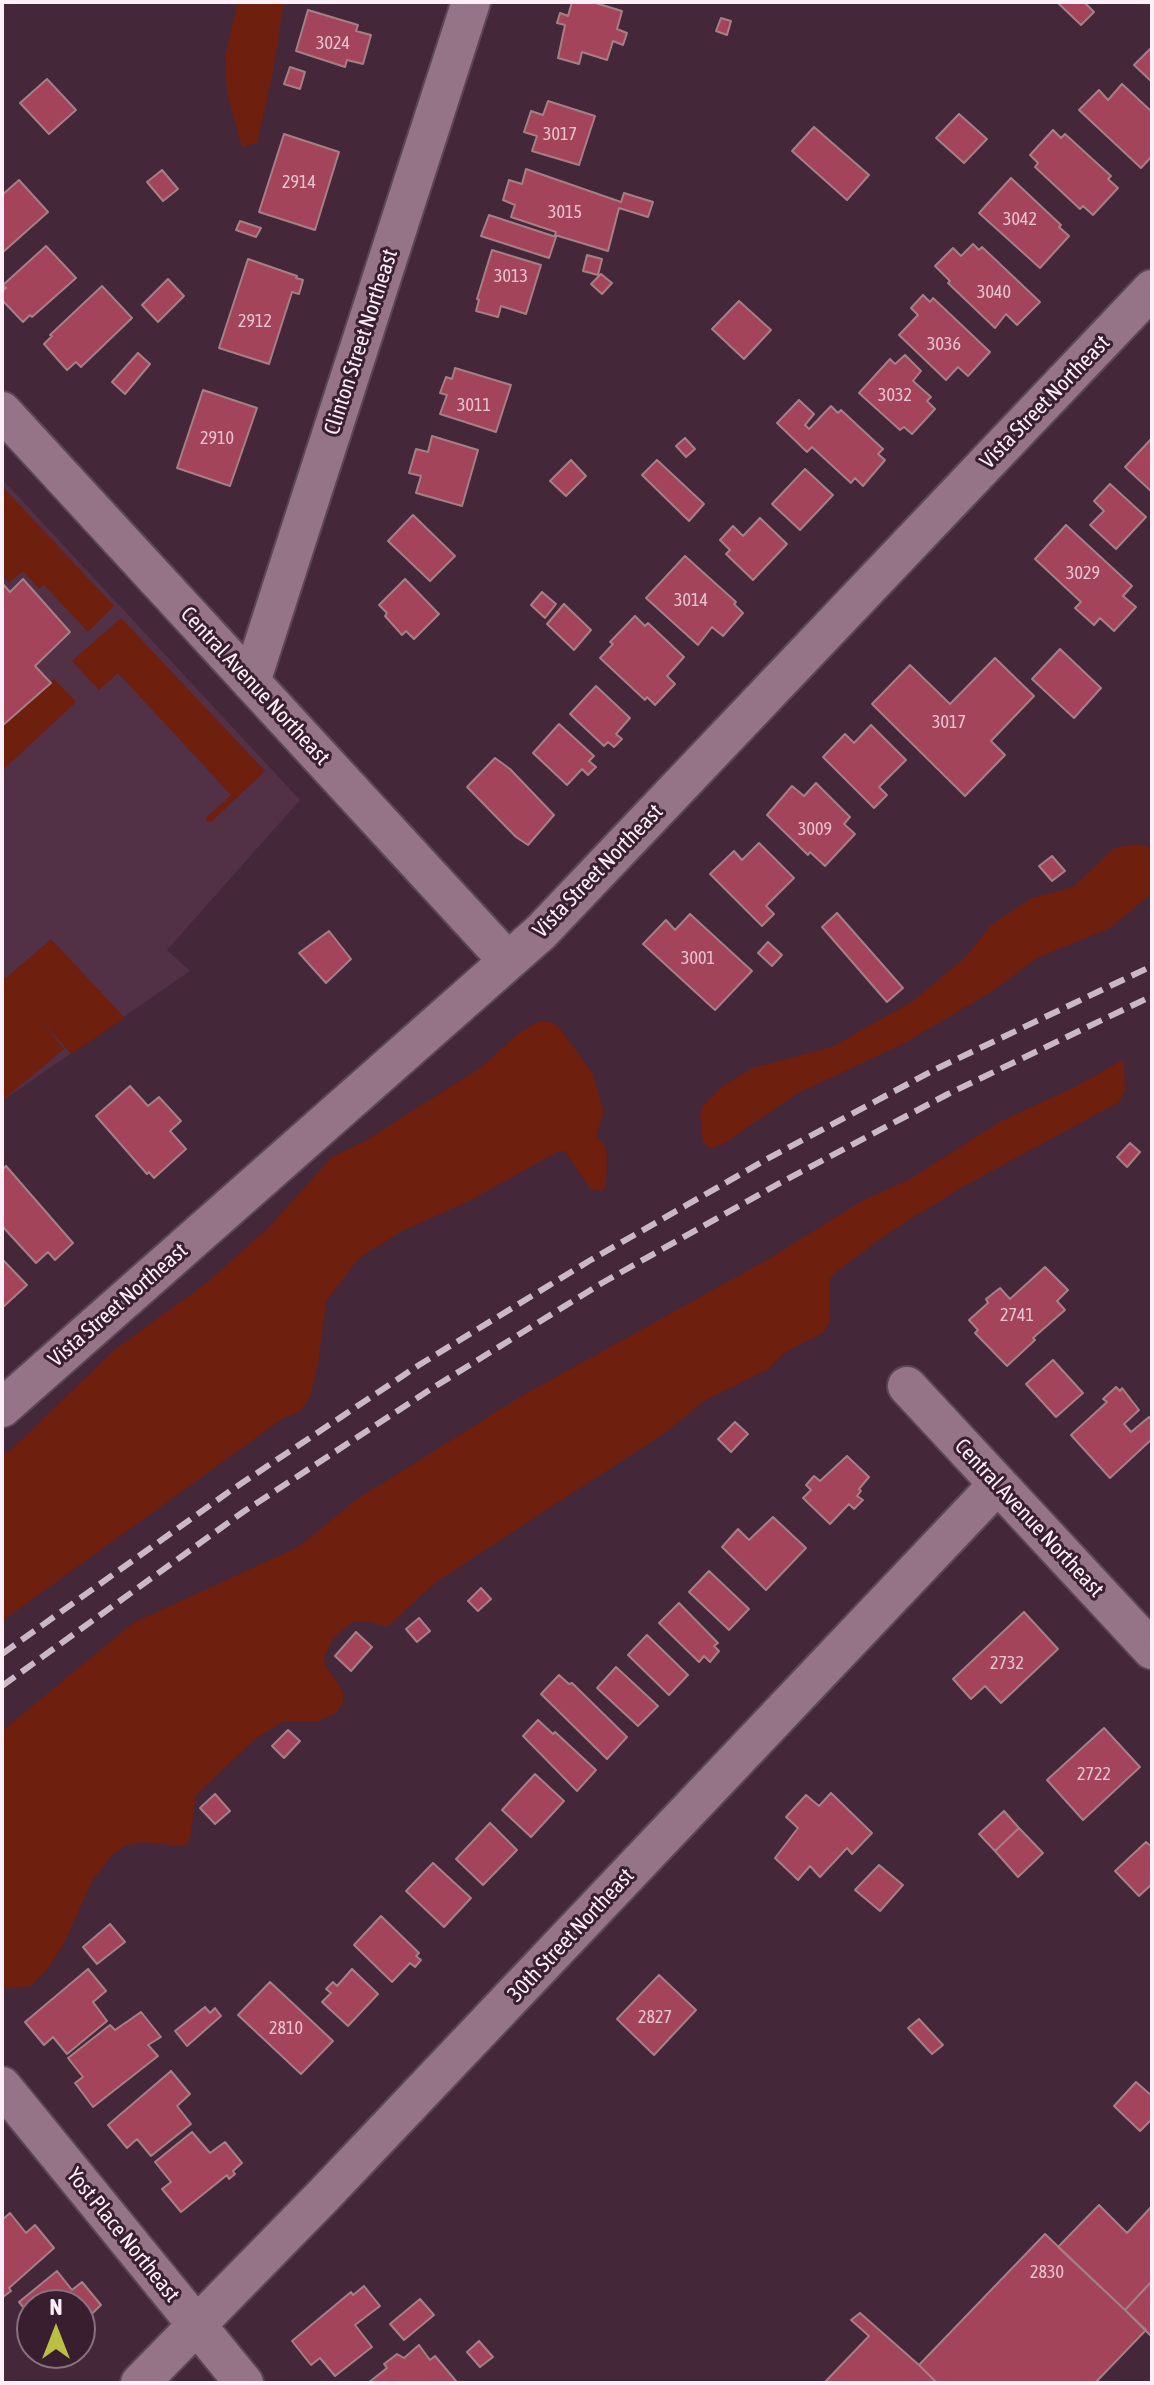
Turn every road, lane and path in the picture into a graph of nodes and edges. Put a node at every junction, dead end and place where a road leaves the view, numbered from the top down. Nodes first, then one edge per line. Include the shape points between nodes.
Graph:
1 (471, 2) edge
2 (1152, 289) edge
3 (2, 411) edge
4 (251, 682) junction
5 (508, 961) junction
6 (907, 1386) dead end
7 (2, 1408) edge
8 (998, 1484) junction
9 (1152, 1650) edge
10 (2, 2086) edge
11 (197, 2326) junction
12 (140, 2383) edge
13 (244, 2383) edge

1 - 4 street, Clinton Street Northeast
2 - 5 street, Vista Street Northeast
3 - 4 street, Central Avenue Northeast
4 - 5 street, Central Avenue Northeast
5 - 7 street, Vista Street Northeast
6 - 8 street, Central Avenue Northeast
8 - 9 street, Central Avenue Northeast
8 - 11 street, 30th Street Northeast
10 - 11 street, Yost Place Northeast
11 - 12 street, 30th Street Northeast
11 - 13 street, Yost Place Northeast

